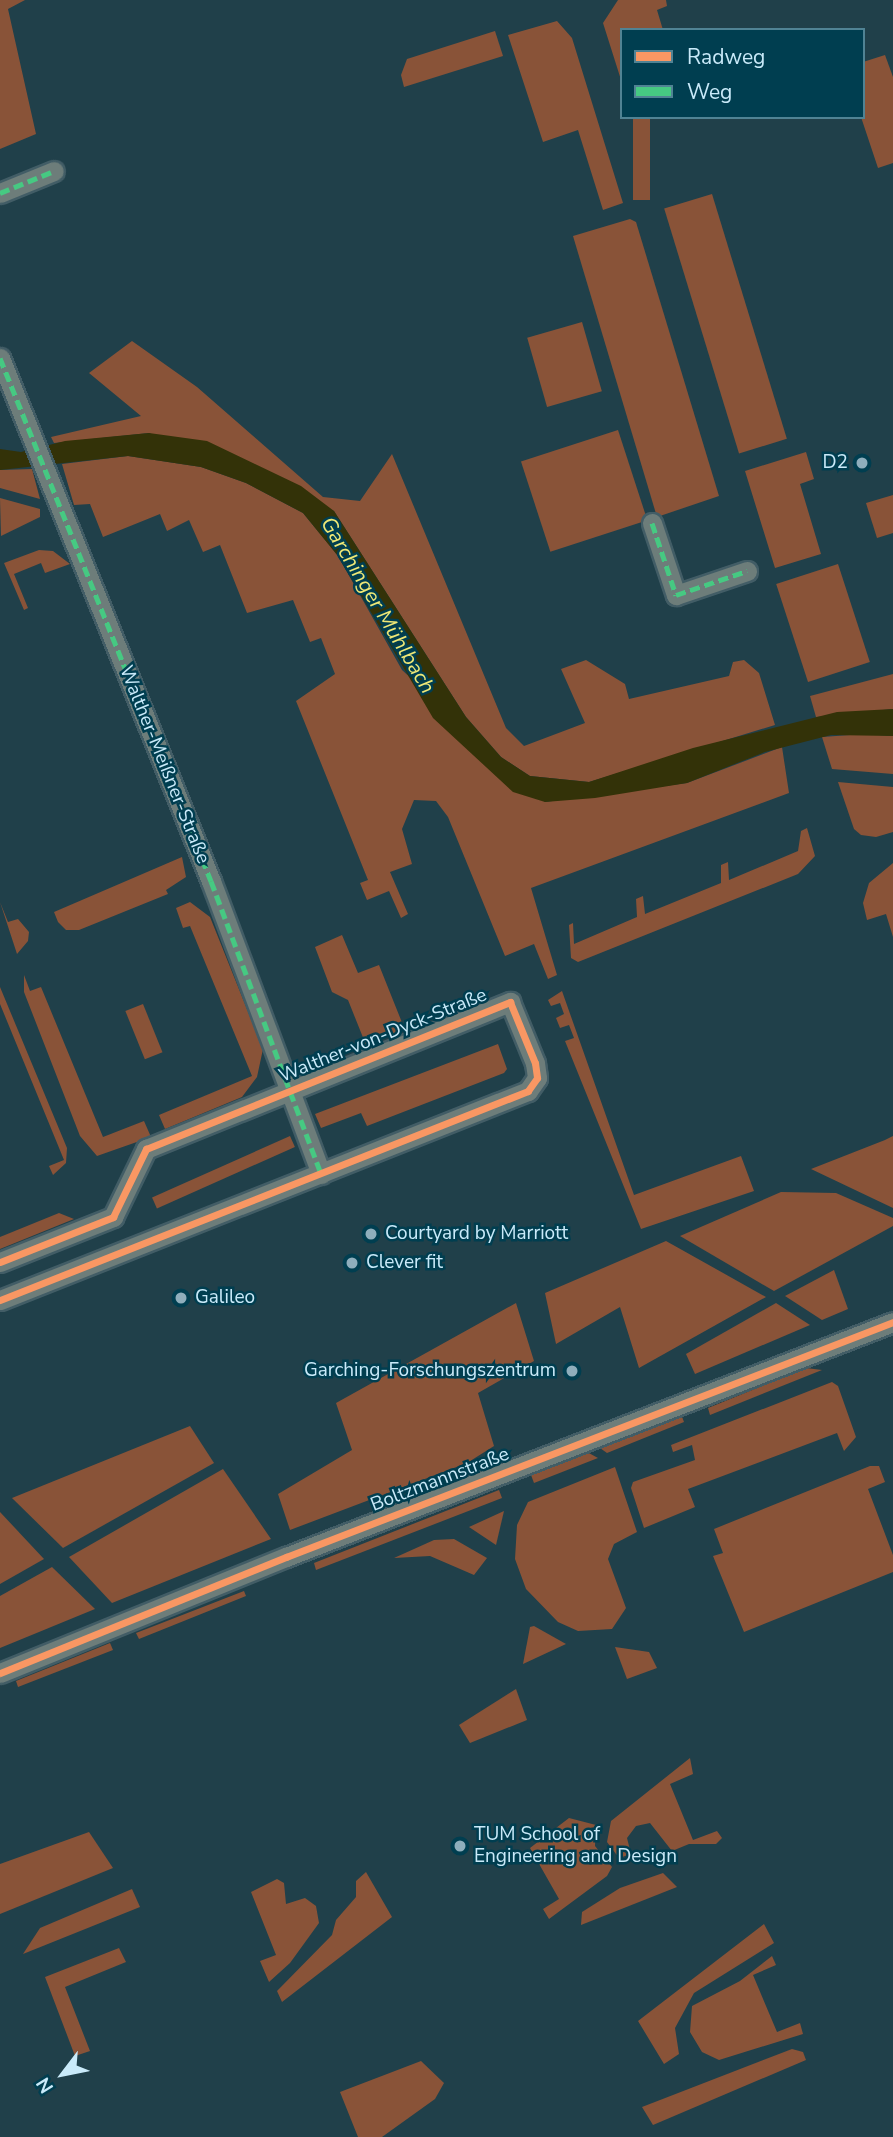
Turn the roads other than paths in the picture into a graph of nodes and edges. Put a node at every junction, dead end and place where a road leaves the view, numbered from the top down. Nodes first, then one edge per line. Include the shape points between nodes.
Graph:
1 (54, 172) dead end
2 (0, 193) edge
3 (0, 358) edge
4 (652, 523) dead end
5 (747, 571) dead end
6 (292, 1091) junction
7 (321, 1174) junction
8 (0, 1262) edge
9 (0, 1300) edge
10 (893, 1322) edge
11 (0, 1673) edge

1 - 2 street
3 - 6 street, Walther-Meißner-Straße
4 - 5 street via 676,595
6 - 7 street, Walther-Meißner-Straße
6 - 7 street, Walther-von-Dyck-Straße via 510,1002 535,1063 537,1078 520,1096
6 - 8 street, Walther-von-Dyck-Straße via 146,1150 113,1217
7 - 9 street, Walther-von-Dyck-Straße
10 - 11 street, Boltzmannstraße via 298,1552

